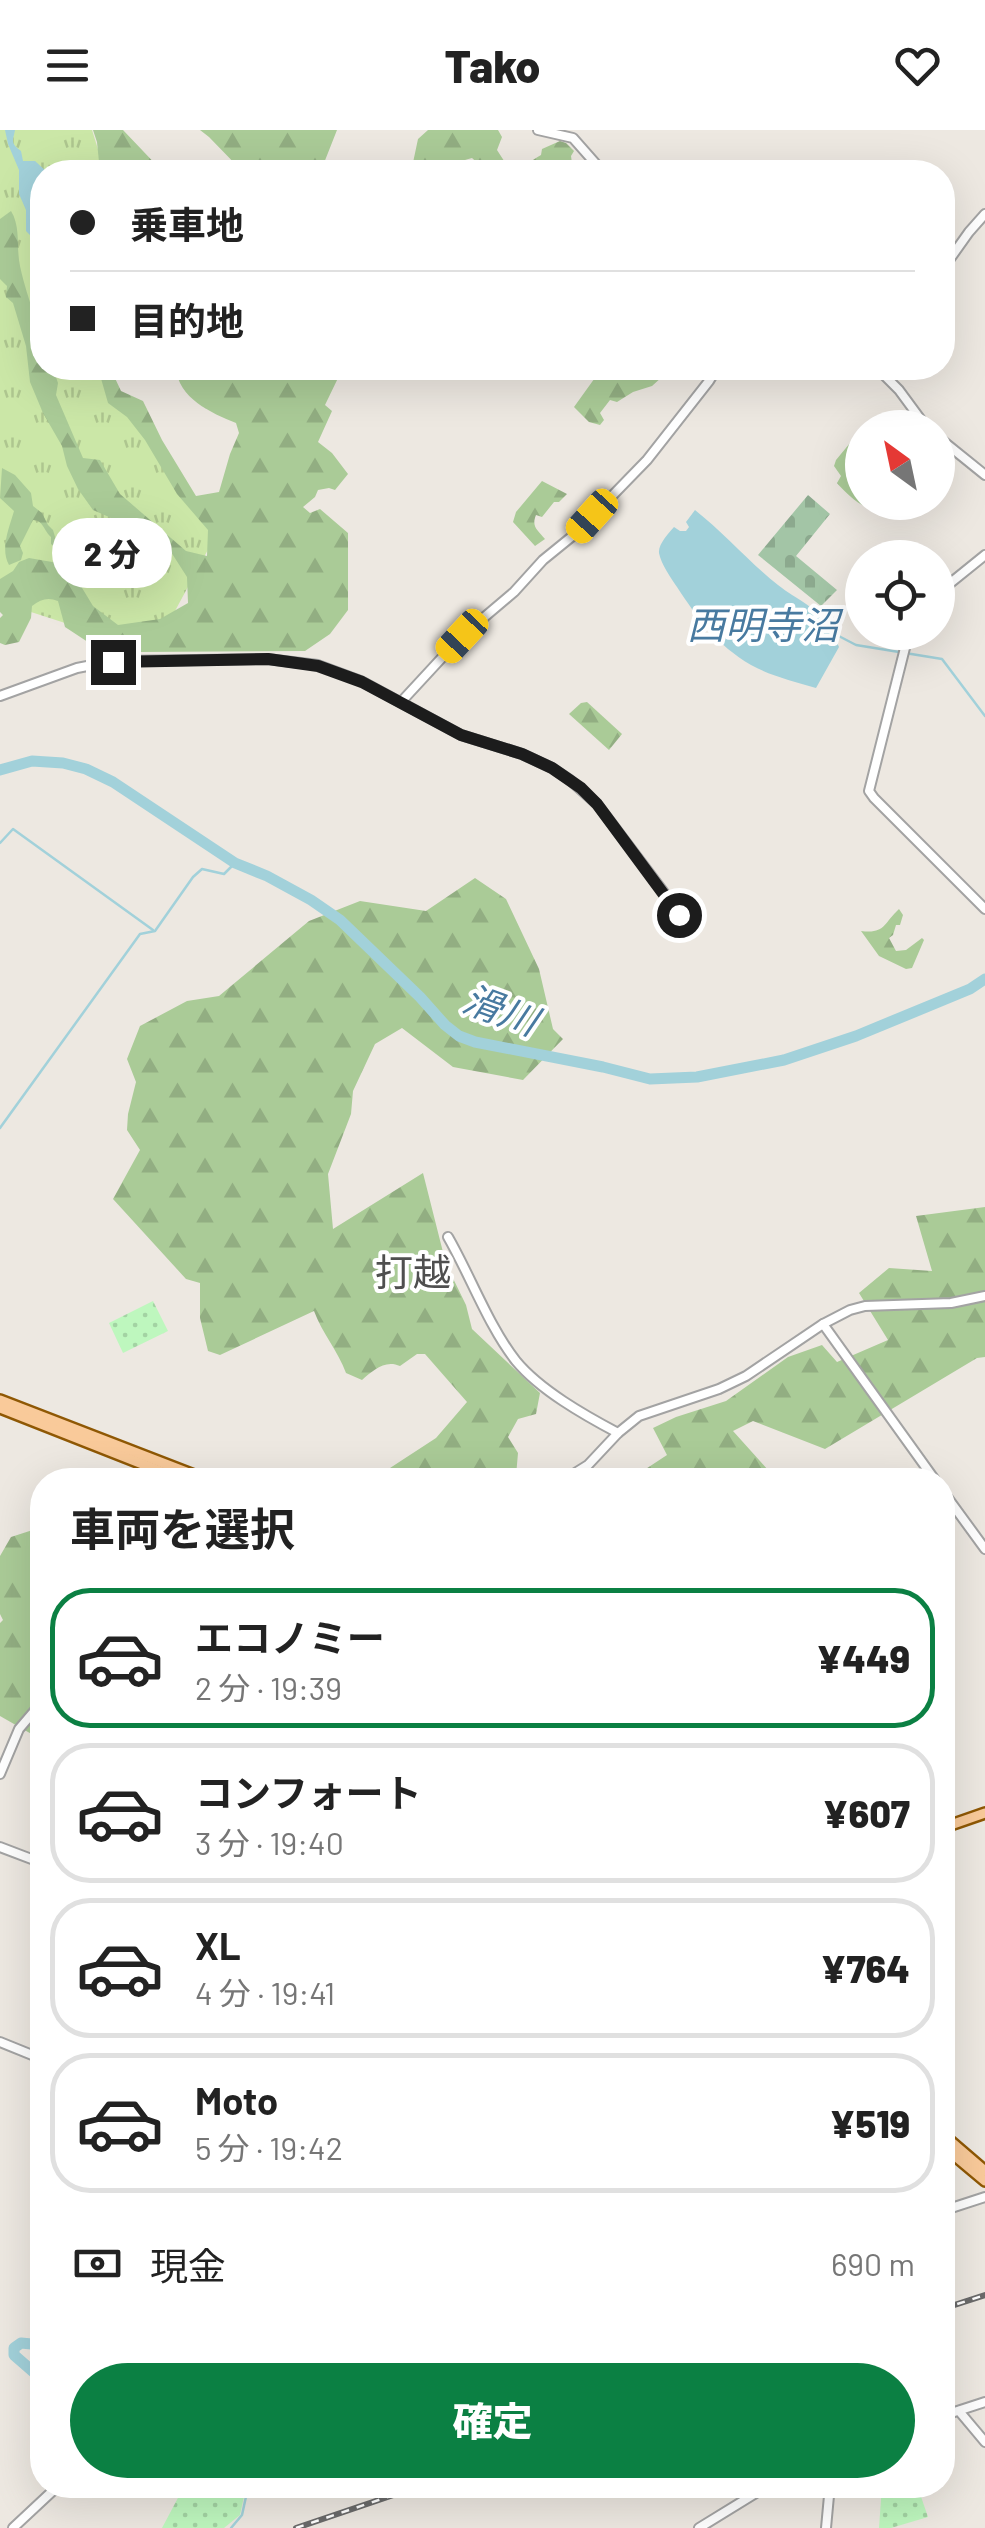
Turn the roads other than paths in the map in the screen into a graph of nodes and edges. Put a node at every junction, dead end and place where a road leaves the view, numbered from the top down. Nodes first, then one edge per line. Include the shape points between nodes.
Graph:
1 (538, 130) edge
2 (573, 134) edge
3 (594, 160) edge
4 (985, 214) edge
5 (955, 252) edge
6 (710, 380) edge
7 (890, 380) edge
8 (914, 410) edge
9 (955, 451) edge
10 (985, 475) edge
11 (985, 554) edge
12 (955, 578) edge
13 (904, 650) edge
14 (0, 696) edge
15 (400, 702) junction
16 (985, 909) edge
17 (684, 919) dead end
18 (448, 1237) dead end
19 (985, 1296) edge
20 (823, 1324) junction
21 (0, 1400) edge
22 (0, 1408) edge
23 (618, 1433) junction
24 (152, 1468) edge
25 (176, 1468) edge
26 (582, 1468) edge
27 (926, 1468) edge
28 (955, 1508) edge
29 (985, 1549) edge
30 (30, 1716) edge
31 (0, 1774) edge
32 (985, 1814) edge
33 (955, 1824) edge
34 (0, 1847) edge
35 (30, 1858) edge
36 (0, 2042) edge
37 (30, 2054) edge
38 (955, 2145) edge
39 (955, 2156) edge
40 (985, 2171) edge
41 (985, 2182) edge
42 (985, 2197) edge
43 (955, 2207) edge
44 (985, 2402) edge
45 (959, 2411) junction
46 (955, 2412) edge
47 (985, 2442) edge
48 (45, 2498) edge
49 (748, 2498) edge
50 (829, 2498) edge
51 (13, 2528) edge
52 (699, 2528) edge
53 (826, 2528) edge

1 - 2 street
2 - 3 street
4 - 5 street
6 - 15 street via 647,460
7 - 8 street
9 - 10 street
11 - 12 street
13 - 16 street via 869,790
14 - 15 street via 100,663 268,659 318,666
15 - 17 street via 461,735 552,768 581,788
18 - 23 street via 514,1358 573,1407
19 - 20 street via 864,1306
20 - 23 street via 746,1376 639,1416
20 - 27 street
21 - 25 main road
22 - 24 main road
23 - 26 street
28 - 29 street
30 - 31 street
32 - 33 main road
34 - 35 street
36 - 37 street
38 - 40 main road
39 - 41 main road
42 - 43 street
44 - 45 street
45 - 46 street
45 - 47 street
48 - 51 street
49 - 52 street
50 - 53 street

